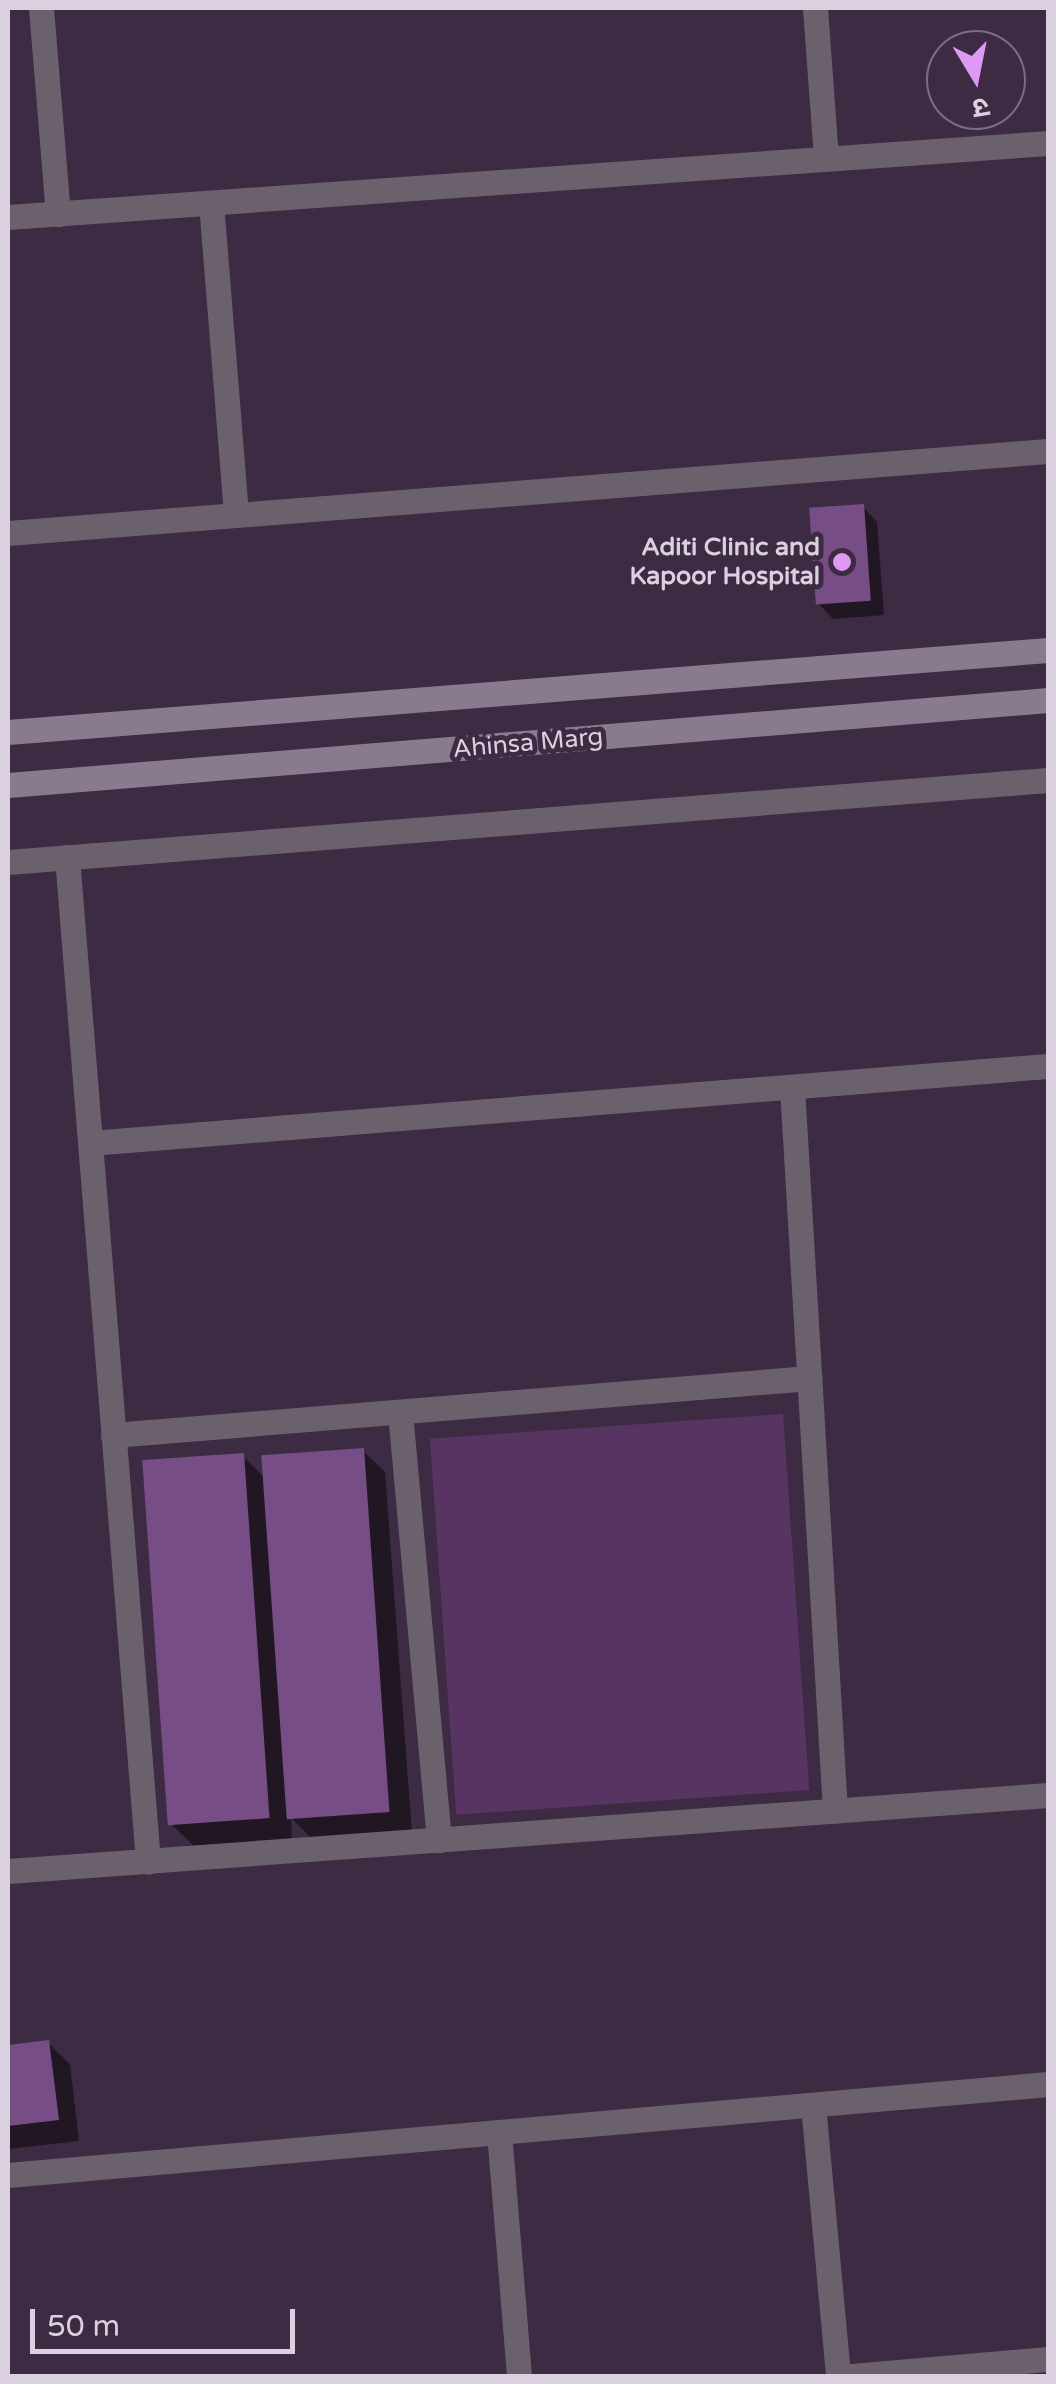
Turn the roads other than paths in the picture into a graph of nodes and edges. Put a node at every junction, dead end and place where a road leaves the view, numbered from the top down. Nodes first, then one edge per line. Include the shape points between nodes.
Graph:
1 (42, 8) edge
2 (815, 8) edge
3 (1048, 143) edge
4 (826, 159) junction
5 (211, 203) junction
6 (58, 214) junction
7 (8, 217) edge
8 (1048, 451) edge
9 (236, 515) junction
10 (8, 533) edge
11 (1048, 650) edge
12 (1048, 700) edge
13 (8, 732) edge
14 (1048, 780) edge
15 (8, 785) edge
16 (67, 857) junction
17 (8, 862) edge
18 (1048, 1066) edge
19 (792, 1087) junction
20 (90, 1143) junction
21 (810, 1378) junction
22 (400, 1412) junction
23 (113, 1435) junction
24 (1048, 1795) edge
25 (835, 1810) junction
26 (439, 1840) junction
27 (148, 1862) junction
28 (8, 1871) edge
29 (1048, 2084) edge
30 (813, 2105) junction
31 (498, 2132) junction
32 (8, 2175) edge
33 (1048, 2359) edge
34 (518, 2376) edge
35 (838, 2376) edge
36 (852, 2376) edge

1 - 6 street
2 - 4 street
3 - 4 street
4 - 5 street
5 - 6 street
5 - 9 street
6 - 7 street
8 - 9 street
9 - 10 street
11 - 13 street, Ahinsa Marg
12 - 15 street, Ahinsa Marg
14 - 16 street
16 - 17 street
16 - 20 street
18 - 19 street
19 - 20 street
19 - 21 street
20 - 23 street
21 - 22 street
21 - 25 street
22 - 23 street
22 - 26 street
23 - 27 street
24 - 25 street
25 - 26 street
26 - 27 street
27 - 28 street
29 - 30 street
30 - 31 street
30 - 35 street
31 - 32 street
31 - 34 street
33 - 36 street

